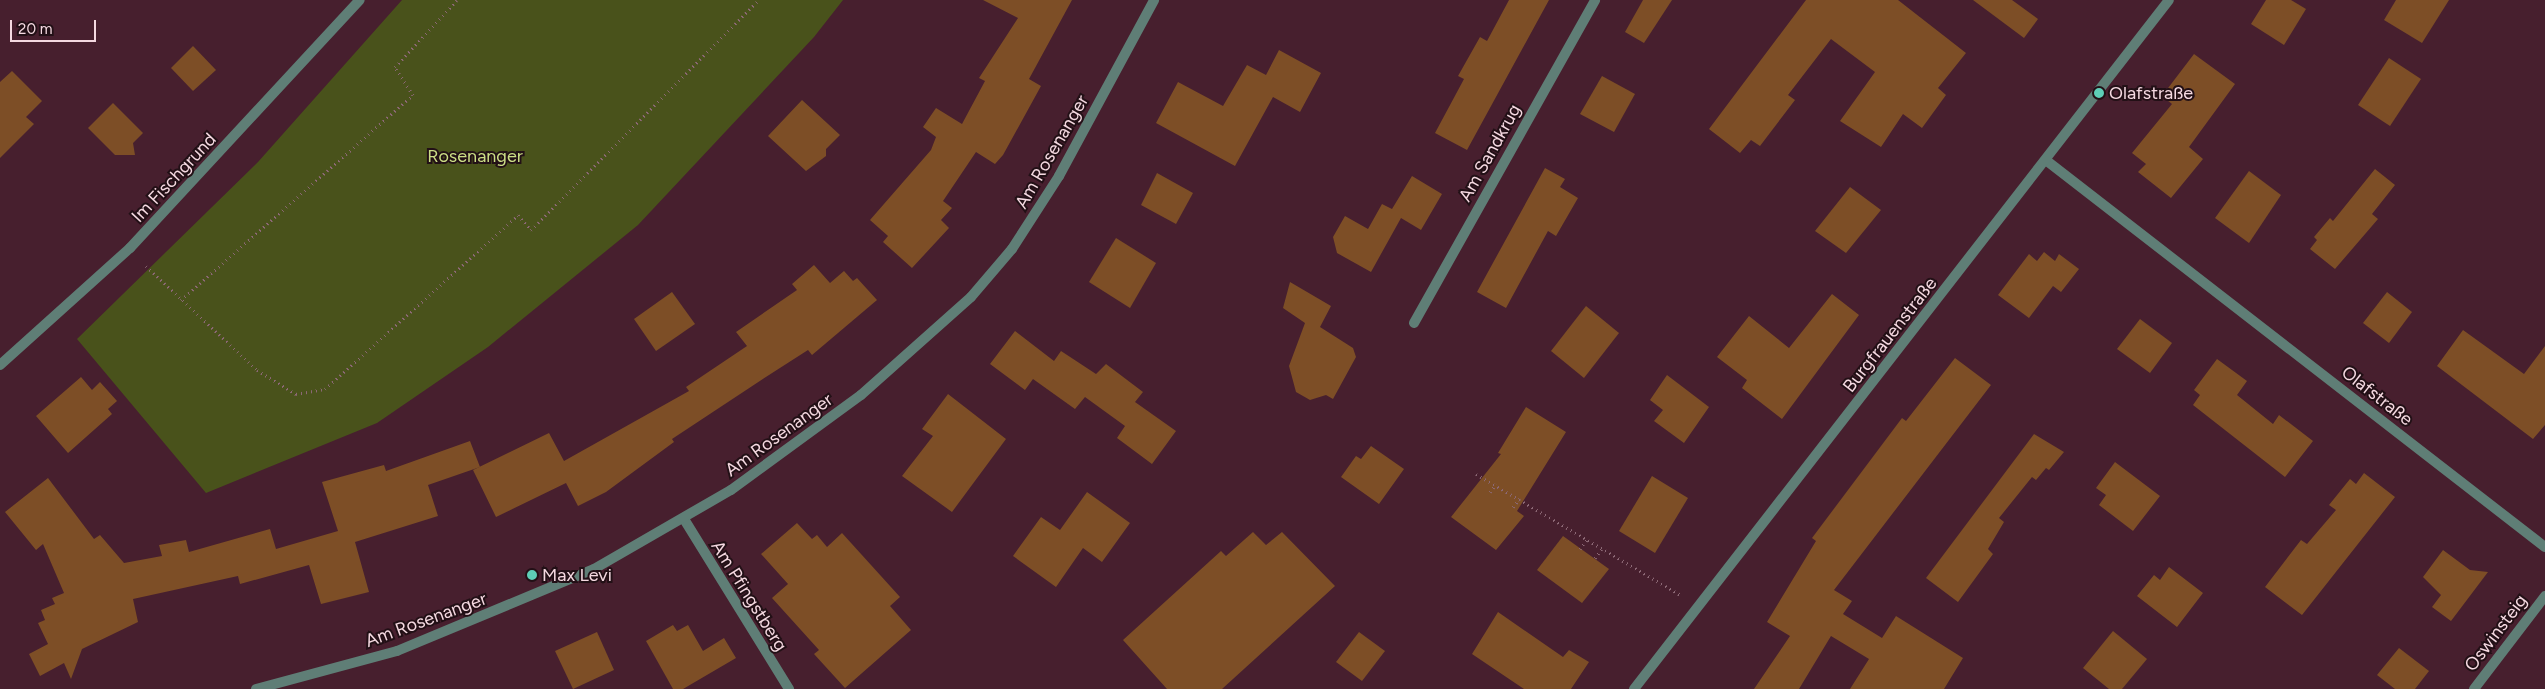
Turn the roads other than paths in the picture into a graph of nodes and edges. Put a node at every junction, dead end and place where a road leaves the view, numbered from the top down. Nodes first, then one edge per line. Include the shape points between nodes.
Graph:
1 (360, 0) edge
2 (1154, 0) edge
3 (1595, 0) edge
4 (2169, 0) edge
5 (2047, 161) junction
6 (1414, 323) dead end
7 (0, 365) edge
8 (684, 519) junction
9 (2545, 547) edge
10 (2545, 596) edge
11 (256, 689) edge
12 (788, 689) edge
13 (1634, 689) edge
14 (2474, 689) edge

1 - 7 street, Im Fischgrund via 130,248
2 - 8 street, Am Rosenanger via 1059,176 1012,250 971,298 861,395 731,490
3 - 6 street, Am Sandkrug
4 - 5 street, Burgfrauenstraße
5 - 9 street, Olafstraße
5 - 13 street, Burgfrauenstraße
8 - 11 street, Am Rosenanger via 594,569 497,612 397,651
8 - 12 street, Am Pfingstberg
10 - 14 street, Oswinsteig

